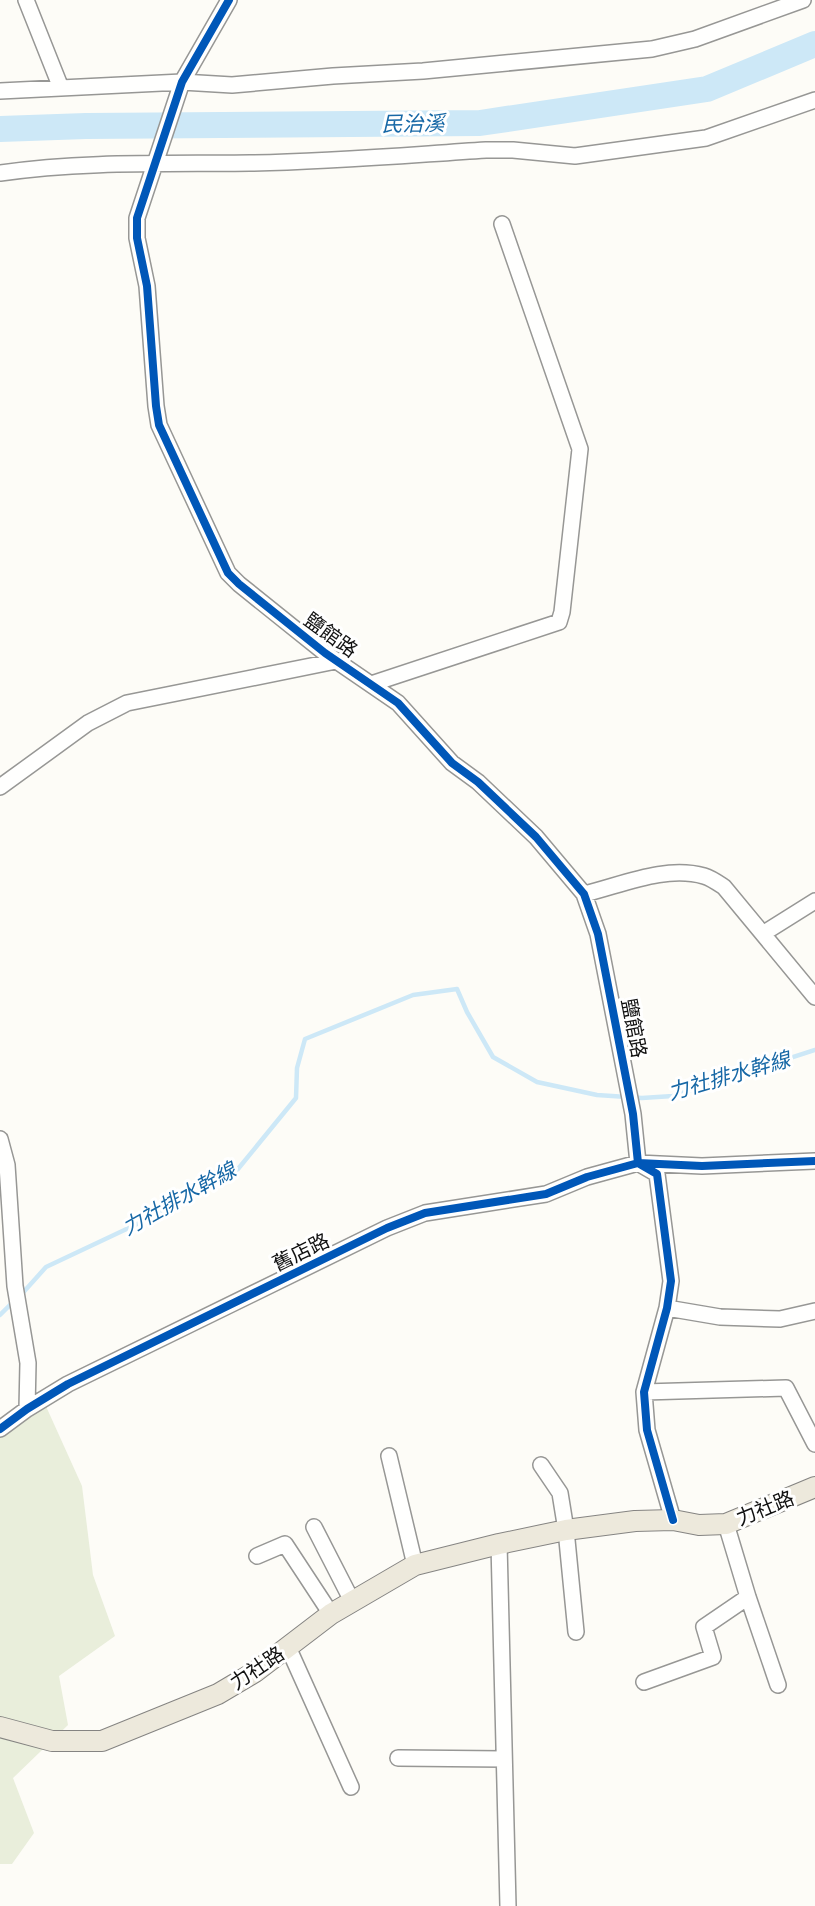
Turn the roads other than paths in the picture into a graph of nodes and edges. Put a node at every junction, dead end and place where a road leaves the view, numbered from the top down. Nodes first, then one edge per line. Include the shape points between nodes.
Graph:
1 (26, 0) edge
2 (229, 0) edge
3 (803, 0) edge
4 (182, 82) junction
5 (61, 88) junction
6 (0, 92) edge
7 (815, 100) edge
8 (156, 160) junction
9 (0, 173) edge
10 (502, 224) dead end
11 (336, 661) junction
12 (371, 684) junction
13 (0, 787) edge
14 (584, 894) junction
15 (815, 901) edge
16 (764, 933) junction
17 (815, 997) edge
18 (0, 1139) edge
19 (815, 1161) edge
20 (638, 1163) junction
21 (667, 1308) junction
22 (815, 1311) edge
23 (644, 1392) junction
24 (27, 1409) junction
25 (0, 1429) edge
26 (815, 1444) edge
27 (389, 1456) dead end
28 (541, 1465) dead end
29 (814, 1490) edge
30 (673, 1520) junction
31 (726, 1524) junction
32 (314, 1527) dead end
33 (566, 1530) junction
34 (500, 1544) junction
35 (257, 1556) dead end
36 (415, 1565) junction
37 (748, 1597) junction
38 (352, 1601) junction
39 (331, 1614) junction
40 (576, 1632) dead end
41 (288, 1647) junction
42 (644, 1682) dead end
43 (778, 1685) dead end
44 (0, 1727) edge
45 (398, 1758) dead end
46 (503, 1759) junction
47 (351, 1787) dead end
48 (508, 1906) edge

1 - 5 street
2 - 4 street, 鹽館路
3 - 4 street via 695,39 652,49 232,85
4 - 5 street
4 - 8 street, 鹽館路
5 - 6 street
7 - 8 street via 706,138 575,156 486,150 250,163
8 - 9 street
8 - 11 street, 鹽館路 via 136,218 147,286 159,425 228,573
10 - 12 street via 580,449 562,612 559,622
11 - 12 street, 鹽館路
11 - 13 street via 127,703 88,723
12 - 14 street, 鹽館路 via 398,703 452,763 536,837
14 - 16 street via 663,874 705,876 724,887
14 - 20 street, 鹽館路 via 598,934 628,1085
15 - 16 street
16 - 17 street
18 - 24 street via 7,1165 15,1287 28,1363
19 - 20 street, 舊店路 via 702,1166
20 - 21 street via 657,1174 671,1281
20 - 24 street, 舊店路 via 587,1177 546,1194 425,1213 387,1228 68,1384
21 - 22 street via 720,1317 780,1319
21 - 23 street
23 - 26 street via 786,1388
23 - 30 street via 646,1430
24 - 25 street, 舊店路
27 - 36 street
28 - 33 street via 560,1493
29 - 31 main road, 力社路
30 - 31 main road, 力社路 via 699,1525
30 - 33 main road, 力社路
31 - 37 street
32 - 38 street
33 - 34 main road, 力社路
33 - 40 street
34 - 36 main road, 力社路
34 - 46 street
35 - 39 street via 285,1544
36 - 38 main road, 力社路
37 - 42 street via 704,1627 713,1657
37 - 43 street
38 - 39 main road, 力社路
39 - 41 main road, 力社路
41 - 44 main road, 力社路 via 218,1694 102,1741 52,1741
41 - 47 street
45 - 46 street
46 - 48 street

